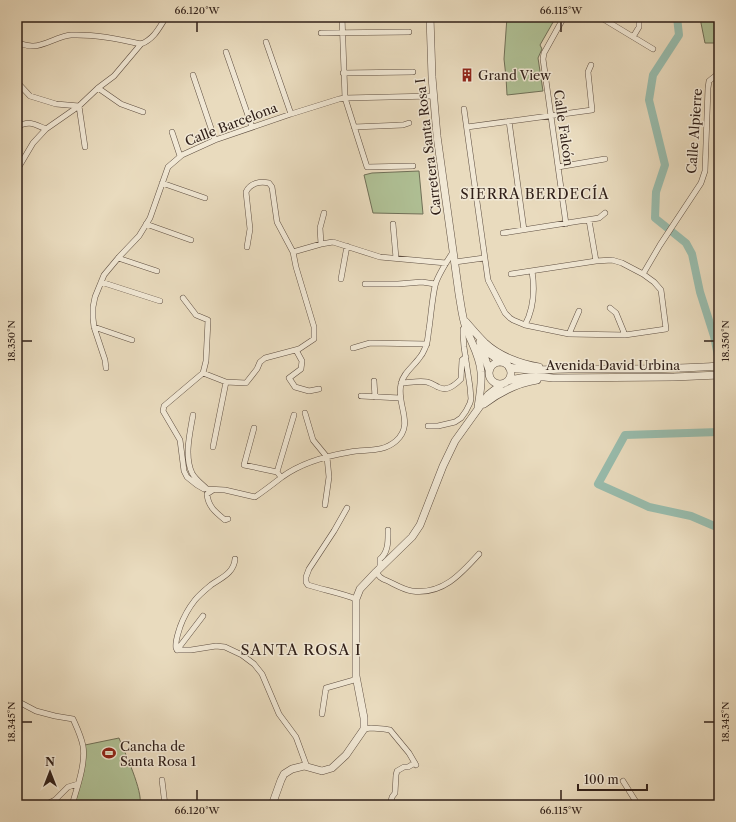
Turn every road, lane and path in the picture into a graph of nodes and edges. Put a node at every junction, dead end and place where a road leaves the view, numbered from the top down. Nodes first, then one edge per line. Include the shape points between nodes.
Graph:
1 (166, 17) edge
2 (342, 17) edge
3 (430, 17) edge
4 (564, 17) edge
5 (600, 17) edge
6 (639, 17) edge
7 (409, 32) dead end
8 (321, 33) dead end
9 (342, 33) junction
10 (633, 37) junction
11 (17, 42) edge
12 (266, 42) dead end
13 (141, 44) junction
14 (653, 49) dead end
15 (226, 52) dead end
16 (592, 66) dead end
17 (413, 72) dead end
18 (344, 73) junction
19 (719, 73) edge
20 (194, 75) dead end
21 (17, 82) edge
22 (98, 88) junction
23 (433, 96) junction
24 (345, 98) junction
25 (79, 106) junction
26 (464, 110) dead end
27 (143, 112) dead end
28 (291, 114) junction
29 (551, 116) junction
30 (508, 121) junction
31 (409, 123) dead end
32 (17, 127) edge
33 (252, 127) junction
34 (354, 127) junction
35 (466, 127) junction
36 (46, 130) junction
37 (172, 132) dead end
38 (215, 140) junction
39 (85, 147) dead end
40 (180, 156) junction
41 (605, 159) dead end
42 (413, 166) dead end
43 (558, 167) junction
44 (17, 170) edge
45 (162, 183) junction
46 (205, 198) dead end
47 (324, 213) dead end
48 (605, 213) dead end
49 (589, 220) junction
50 (146, 224) junction
51 (393, 224) dead end
52 (566, 224) junction
53 (524, 230) junction
54 (503, 233) dead end
55 (191, 240) dead end
56 (321, 244) junction
57 (347, 246) junction
58 (247, 247) dead end
59 (293, 252) junction
60 (453, 252) junction
61 (118, 258) junction
62 (396, 258) junction
63 (484, 258) junction
64 (596, 261) junction
65 (455, 262) junction
66 (446, 263) junction
67 (157, 271) dead end
68 (532, 271) junction
69 (511, 274) dead end
70 (643, 274) junction
71 (341, 279) dead end
72 (100, 282) junction
73 (365, 284) dead end
74 (435, 284) junction
75 (183, 298) dead end
76 (160, 301) dead end
77 (610, 308) dead end
78 (579, 311) dead end
79 (465, 324) junction
80 (525, 325) junction
81 (94, 327) junction
82 (569, 334) junction
83 (625, 335) junction
84 (132, 340) dead end
85 (427, 344) junction
86 (353, 348) dead end
87 (296, 350) junction
88 (466, 357) junction
89 (501, 362) junction
90 (509, 366) junction
91 (719, 366) edge
92 (106, 368) dead end
93 (553, 369) junction
94 (489, 372) junction
95 (203, 373) junction
96 (719, 375) edge
97 (553, 378) junction
98 (374, 381) dead end
99 (226, 382) junction
100 (401, 383) junction
101 (505, 383) junction
102 (319, 388) dead end
103 (361, 396) dead end
104 (375, 397) junction
105 (400, 398) junction
106 (478, 409) junction
107 (305, 413) dead end
108 (193, 415) dead end
109 (294, 415) dead end
110 (428, 426) dead end
111 (254, 428) dead end
112 (212, 447) dead end
113 (327, 457) junction
114 (277, 472) junction
115 (281, 477) junction
116 (207, 490) junction
117 (213, 490) junction
118 (325, 505) dead end
119 (347, 508) dead end
120 (228, 519) dead end
121 (388, 530) dead end
122 (479, 554) dead end
123 (236, 559) dead end
124 (378, 570) junction
125 (356, 599) junction
126 (204, 616) dead end
127 (177, 650) junction
128 (356, 676) junction
129 (17, 701) edge
130 (322, 714) dead end
131 (364, 729) junction
132 (307, 767) junction
133 (162, 780) dead end
134 (623, 781) dead end
135 (78, 784) junction
136 (45, 805) edge
137 (72, 805) edge
138 (165, 805) edge
139 (272, 805) edge
140 (390, 805) edge
141 (638, 805) edge

1 - 13 street via 155,34
2 - 9 street
3 - 23 street, Carretera Santa Rosa I
4 - 29 street, Calle Falcón via 542,59
5 - 10 street
6 - 10 street via 639,27
7 - 9 street
8 - 9 street
9 - 18 street
10 - 14 street
11 - 13 street via 33,46 70,35
12 - 28 street
13 - 22 street via 114,76
15 - 33 street
16 - 29 street via 588,72 592,110
17 - 18 street
18 - 24 street
19 - 70 street, Calle Alpierre via 709,81 705,171 701,183
20 - 38 street
21 - 25 street via 30,96 56,104
22 - 25 street
22 - 27 street via 121,104
23 - 24 street, Calle Barcelona
23 - 60 street, Carretera Santa Rosa I
24 - 28 street, Calle Barcelona
24 - 34 street
25 - 36 street
25 - 39 street
26 - 35 street
28 - 33 street, Calle Barcelona
29 - 30 street
29 - 43 street, Calle Falcón
30 - 35 street
30 - 53 street
31 - 34 street
32 - 36 street via 28,123
33 - 38 street, Calle Barcelona
34 - 42 street via 367,167
35 - 63 street
36 - 44 street via 33,143
37 - 40 street
38 - 40 street, Calle Barcelona
40 - 45 street, Calle Barcelona via 168,167
41 - 43 street
43 - 52 street, Calle Falcón
45 - 46 street
45 - 50 street, Calle Barcelona
47 - 56 street via 320,228
48 - 49 street via 599,218
49 - 52 street
49 - 64 street
50 - 55 street
50 - 61 street, Calle Barcelona via 139,236
51 - 62 street
52 - 53 street
53 - 54 street
56 - 57 street via 332,242
56 - 59 street
57 - 62 street via 380,257
57 - 71 street
58 - 59 street via 250,228 246,192 253,184 265,182 272,187 277,222
59 - 87 street via 314,327 314,339
60 - 65 street, Carretera Santa Rosa I
60 - 66 street
61 - 67 street
61 - 72 street, Calle Barcelona
62 - 66 street
63 - 65 street
63 - 80 street via 488,280 505,312 513,320
64 - 68 street
64 - 70 street via 622,262
65 - 79 street, Carretera Santa Rosa I
66 - 74 street
68 - 69 street
68 - 80 street via 534,295 530,317
70 - 83 street via 661,290 666,329
72 - 76 street
72 - 81 street, Calle Barcelona via 93,307
73 - 74 street
74 - 85 street
75 - 95 street via 196,315 208,320
77 - 83 street via 616,313
78 - 82 street
79 - 88 street via 463,334
79 - 89 street, Carretera Santa Rosa I via 486,351
79 - 93 street via 500,353 518,362
79 - 94 street, Carretera Santa Rosa I via 484,356
79 - 106 street, Carretera Santa Rosa I via 474,344 481,372
80 - 82 street
81 - 84 street
81 - 92 street, Calle Barcelona
82 - 83 street
85 - 86 street via 370,343
85 - 100 street via 421,357 405,374
87 - 99 street via 265,358 246,383
87 - 102 street via 302,361 301,369 289,378 295,387 309,391
88 - 100 street via 462,360 461,379 453,387 444,389 425,382
88 - 110 street via 471,394 468,409 455,422
89 - 90 street
89 - 94 street via 494,363
90 - 93 street, Avenida David Urbina via 523,370
90 - 101 street via 511,373
91 - 93 street, Avenida David Urbina
94 - 101 street via 493,382
94 - 106 street
95 - 99 street
95 - 116 street via 164,406 163,411 180,440 187,477
96 - 97 street, Avenida David Urbina
97 - 101 street, Avenida David Urbina via 535,376 516,378
97 - 106 street via 517,385 498,394
98 - 104 street
99 - 112 street
100 - 105 street
101 - 106 street via 488,395
103 - 104 street
104 - 105 street
105 - 113 street via 405,424 404,431 396,442 378,450
106 - 124 street, Carretera Santa Rosa I via 455,441 420,525 412,537
107 - 113 street via 313,440
108 - 116 street via 188,460 192,472
109 - 114 street
111 - 114 street via 244,464
113 - 115 street via 307,463
113 - 118 street via 329,477
114 - 115 street
115 - 117 street via 255,497
116 - 117 street
117 - 120 street via 207,494 208,501 224,520
119 - 125 street via 309,569 306,582 308,585
121 - 124 street via 385,554 380,559
122 - 124 street via 461,574 440,588 427,591 410,591 383,579
123 - 127 street via 232,570 211,585 186,611 175,642
124 - 125 street, Carretera Santa Rosa I via 360,589
125 - 128 street
126 - 127 street
127 - 132 street via 225,647 254,664 262,674 279,714 296,737
128 - 130 street via 354,680 326,688
128 - 131 street
129 - 135 street via 36,711 73,719 83,748
131 - 132 street via 332,768 322,771
131 - 140 street via 390,730 415,764 397,772 395,793
132 - 139 street via 292,769 284,774
133 - 138 street
134 - 141 street
135 - 136 street via 68,787 55,800
135 - 137 street

